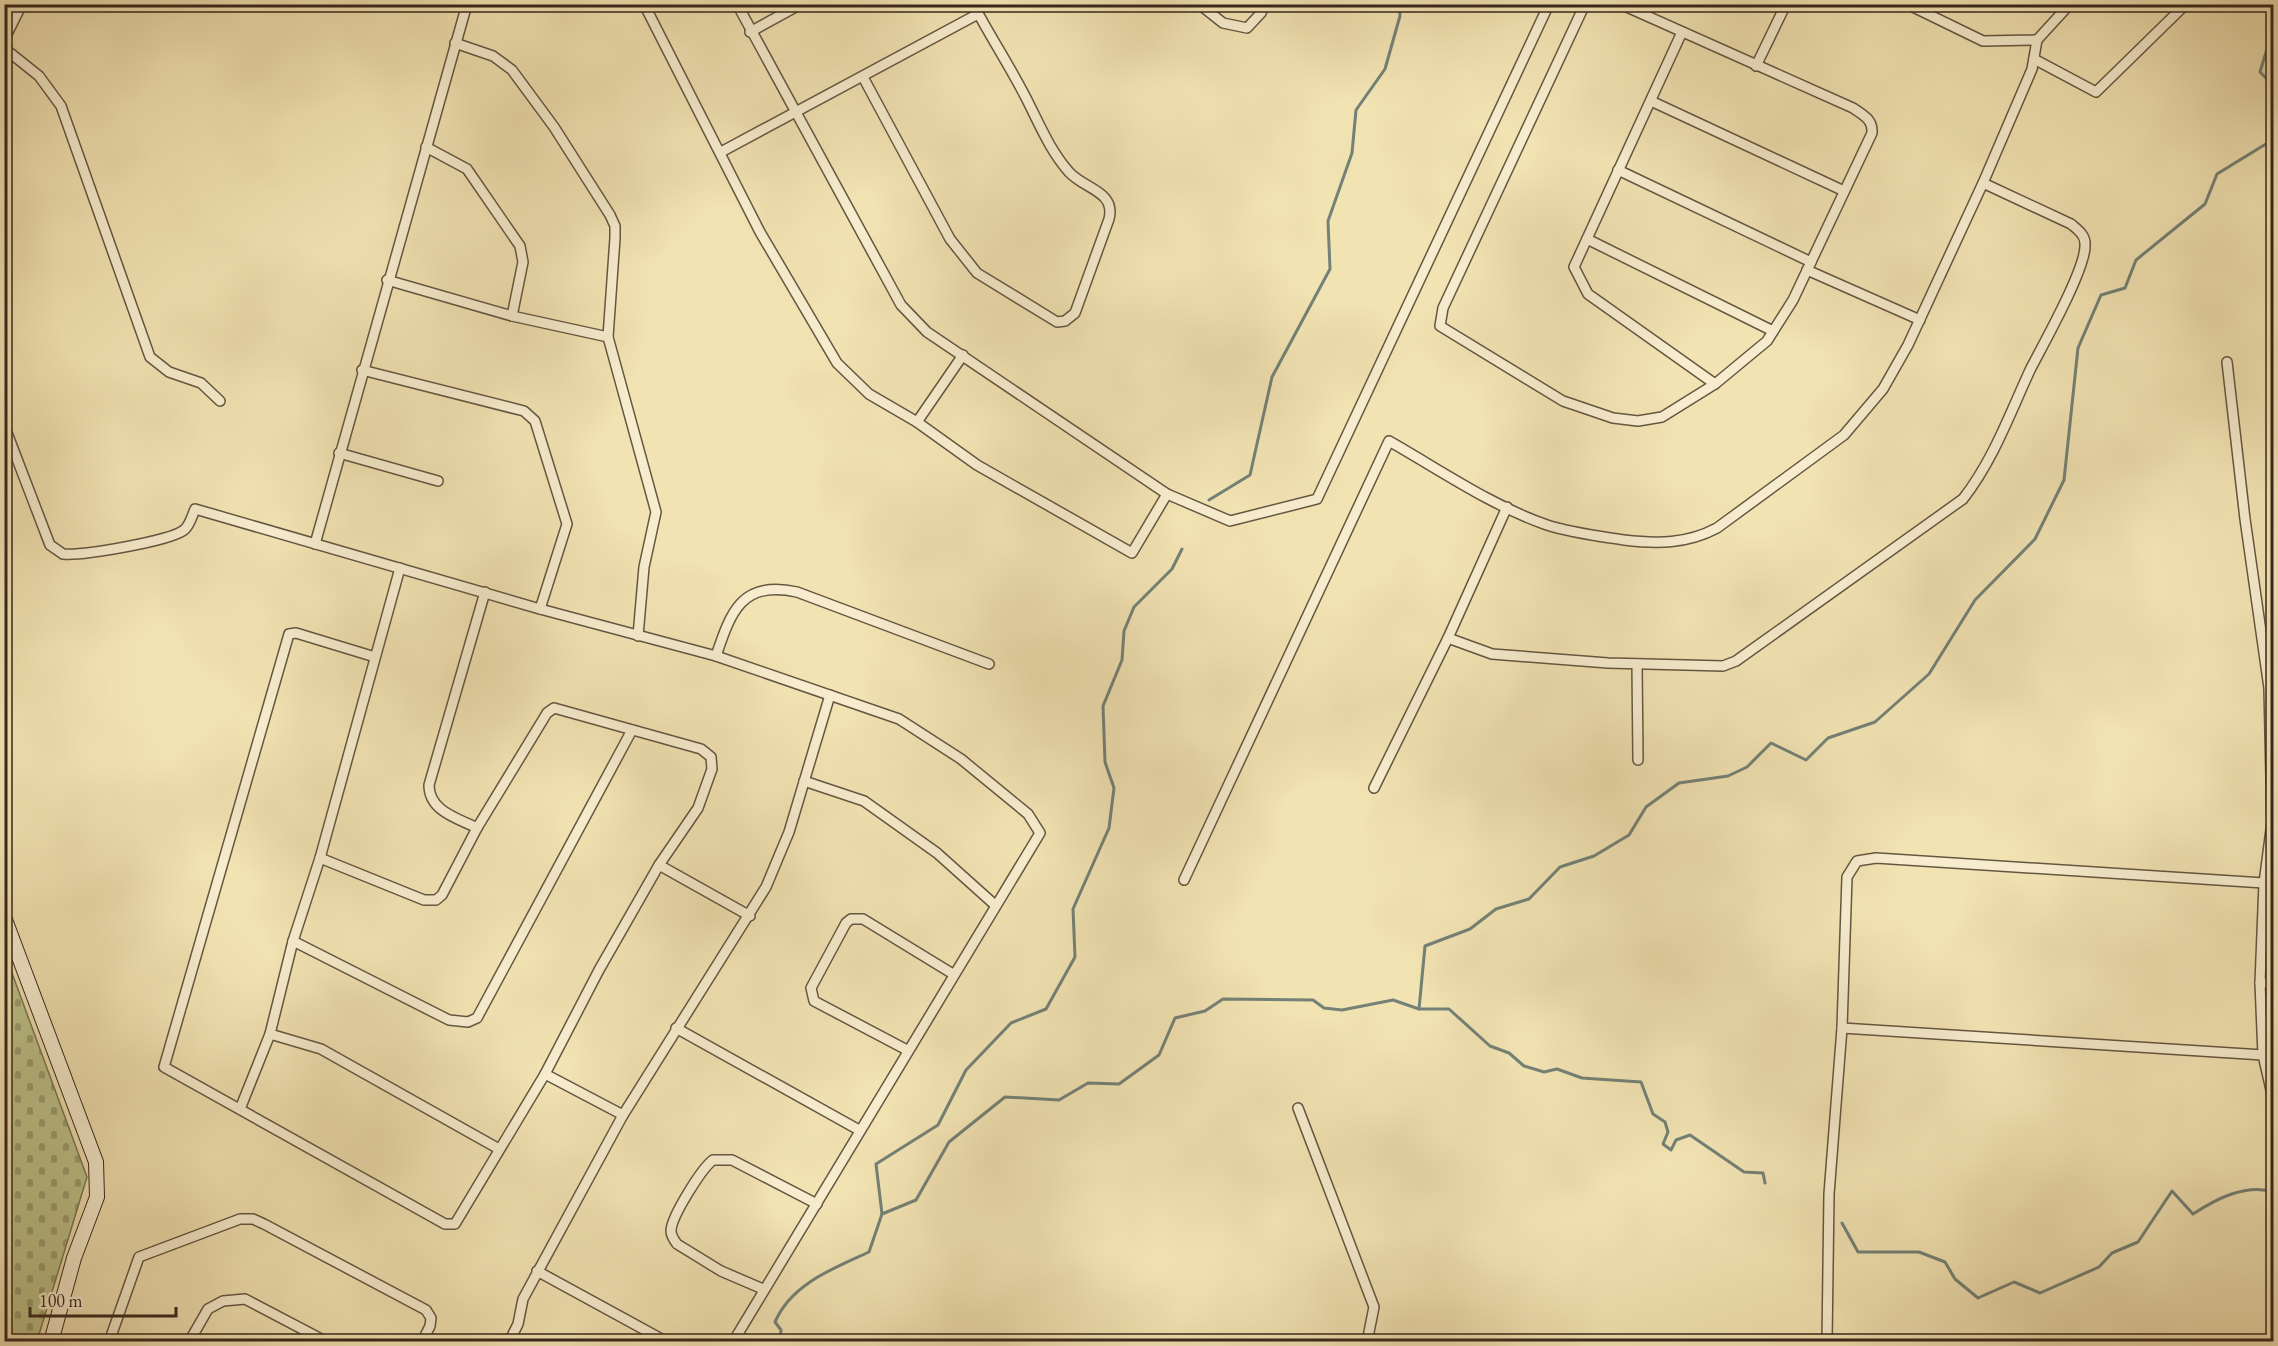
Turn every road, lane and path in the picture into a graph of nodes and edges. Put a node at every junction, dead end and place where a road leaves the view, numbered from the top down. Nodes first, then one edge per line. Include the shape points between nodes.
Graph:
1 (22, 4) edge
2 (467, 4) edge
3 (648, 4) edge
4 (736, 4) edge
5 (801, 4) edge
6 (973, 4) edge
7 (1199, 4) edge
8 (1264, 4) edge
9 (1549, 4) edge
10 (1585, 4) edge
11 (1620, 4) edge
12 (1786, 4) edge
13 (1907, 4) edge
14 (2070, 4) edge
15 (2186, 4) edge
16 (978, 14) junction
17 (750, 32) junction
18 (1682, 32) junction
19 (4, 40) edge
20 (2037, 40) junction
21 (455, 43) junction
22 (4, 48) edge
23 (2034, 59) junction
24 (1756, 66) junction
25 (863, 77) junction
26 (1650, 101) junction
27 (795, 111) junction
28 (426, 147) junction
29 (721, 152) junction
30 (1618, 170) junction
31 (1983, 183) junction
32 (1844, 191) junction
33 (1587, 239) junction
34 (1809, 266) junction
35 (387, 280) junction
36 (512, 316) junction
37 (1920, 320) junction
38 (1773, 331) junction
39 (608, 337) junction
40 (963, 355) junction
41 (2227, 362) dead end
42 (362, 370) junction
43 (1715, 384) junction
44 (220, 401) dead end
45 (917, 422) junction
46 (4, 425) edge
47 (339, 453) junction
48 (438, 481) dead end
49 (1167, 494) junction
50 (1507, 507) junction
51 (315, 544) junction
52 (400, 568) junction
53 (485, 592) junction
54 (540, 609) junction
55 (638, 636) junction
56 (1448, 638) junction
57 (716, 656) junction
58 (375, 657) junction
59 (989, 664) dead end
60 (1637, 664) junction
61 (2271, 688) edge
62 (830, 695) junction
63 (632, 730) junction
64 (1638, 760) dead end
65 (804, 780) junction
66 (1374, 788) dead end
67 (2273, 822) edge
68 (477, 828) junction
69 (320, 858) junction
70 (659, 865) junction
71 (1184, 880) dead end
72 (2264, 883) junction
73 (995, 904) junction
74 (750, 916) junction
75 (4, 917) edge
76 (293, 941) junction
77 (953, 974) junction
78 (2260, 983) junction
79 (2274, 983) edge
80 (676, 1028) junction
81 (1842, 1028) junction
82 (270, 1034) junction
83 (907, 1050) junction
84 (2263, 1055) junction
85 (544, 1074) junction
86 (2274, 1103) edge
87 (1298, 1108) dead end
88 (240, 1109) junction
89 (623, 1115) junction
90 (859, 1130) junction
91 (499, 1149) junction
92 (817, 1204) junction
93 (537, 1271) junction
94 (763, 1290) junction
95 (51, 1341) edge
96 (110, 1341) edge
97 (189, 1341) edge
98 (327, 1341) edge
99 (422, 1341) edge
100 (510, 1341) edge
101 (667, 1341) edge
102 (733, 1341) edge
103 (1367, 1341) edge
104 (1827, 1341) edge

1 - 19 street
2 - 21 street
3 - 29 street
4 - 17 street
5 - 17 street
6 - 16 street
7 - 8 street via 1223,23 1247,28 1261,14
9 - 49 street via 1317,499 1230,521
10 - 43 street via 1443,308 1440,326 1563,401 1613,418 1638,421 1662,417
11 - 18 street
12 - 24 street
13 - 20 street via 1983,40
14 - 20 street
15 - 23 street via 2096,92
16 - 25 street
16 - 25 street via 1050,147 1071,174 1108,199 1111,206 1076,313 1065,321 1057,322 967,263 950,239
17 - 27 street
18 - 24 street
18 - 26 street
20 - 23 street
21 - 28 street
21 - 39 street via 493,56 512,70 554,127 610,216 615,238
22 - 44 street via 39,76 61,106 150,357 169,372 201,383
23 - 31 street
24 - 32 street via 1853,108 1870,120 1872,133
25 - 27 street
26 - 30 street
26 - 32 street
27 - 29 street
27 - 40 street via 901,305 927,332
28 - 35 street
28 - 36 street via 467,169 520,246 523,262
29 - 45 street via 760,232 837,363 869,394
30 - 33 street
30 - 34 street
31 - 37 street
31 - 60 street via 2071,224 2080,231 2085,245 2073,282 1978,479 1963,499 1736,661 1712,668
32 - 34 street
33 - 38 street
33 - 43 street via 1574,267 1588,294
34 - 37 street
34 - 38 street
35 - 36 street
35 - 42 street
36 - 39 street
37 - 50 street via 1883,389 1844,435 1698,538 1646,543 1582,534 1547,525
38 - 43 street via 1761,348
39 - 55 street via 656,512 644,567
40 - 45 street
40 - 49 street
41 - 61 street via 2245,519
42 - 47 street
42 - 54 street via 524,411 536,421 567,515
45 - 49 street via 977,465 1132,553
46 - 51 street via 50,545 63,554 131,546 179,532 188,526 195,509
47 - 48 street
47 - 51 street
50 - 56 street
50 - 71 street via 1389,441
51 - 52 street
52 - 53 street
52 - 58 street
53 - 54 street
53 - 68 street via 429,785 429,795 437,807
54 - 55 street
55 - 57 street
56 - 60 street via 1492,654
56 - 66 street
57 - 59 street via 732,612 757,590 769,588 797,592
57 - 62 street
58 - 69 street
58 - 88 street via 296,633 289,634 285,641 164,1067
60 - 64 street
61 - 67 street
62 - 65 street
62 - 73 street via 916,728 1028,814 1040,832
63 - 68 street via 551,710
63 - 70 street via 701,749 712,761 698,808
63 - 76 street via 477,1018 468,1022 449,1020
65 - 73 street via 870,805 937,854
65 - 74 street via 781,854
67 - 72 street
68 - 69 street via 442,896 436,900 424,900
69 - 76 street
70 - 74 street
70 - 85 street
72 - 78 street
72 - 81 street via 1876,858 1857,861 1847,878
73 - 77 street
74 - 80 street
75 - 95 street via 96,1162 97,1197 74,1258
76 - 82 street
77 - 83 street
77 - 83 street via 863,919 846,923 811,988 811,996
78 - 79 street
78 - 84 street
80 - 89 street
80 - 90 street
81 - 84 street
81 - 104 street via 1829,1194
82 - 88 street
82 - 91 street via 321,1049
83 - 90 street
84 - 86 street
85 - 89 street
85 - 91 street
87 - 103 street via 1374,1307
88 - 91 street via 450,1225 459,1220
89 - 93 street
90 - 92 street
92 - 94 street
92 - 94 street via 732,1160 713,1161 696,1181 672,1227 673,1238 721,1271
93 - 100 street
93 - 101 street
94 - 102 street
96 - 99 street via 139,1257 240,1219 258,1222 426,1310 430,1326
97 - 98 street via 208,1309 223,1301 245,1299

